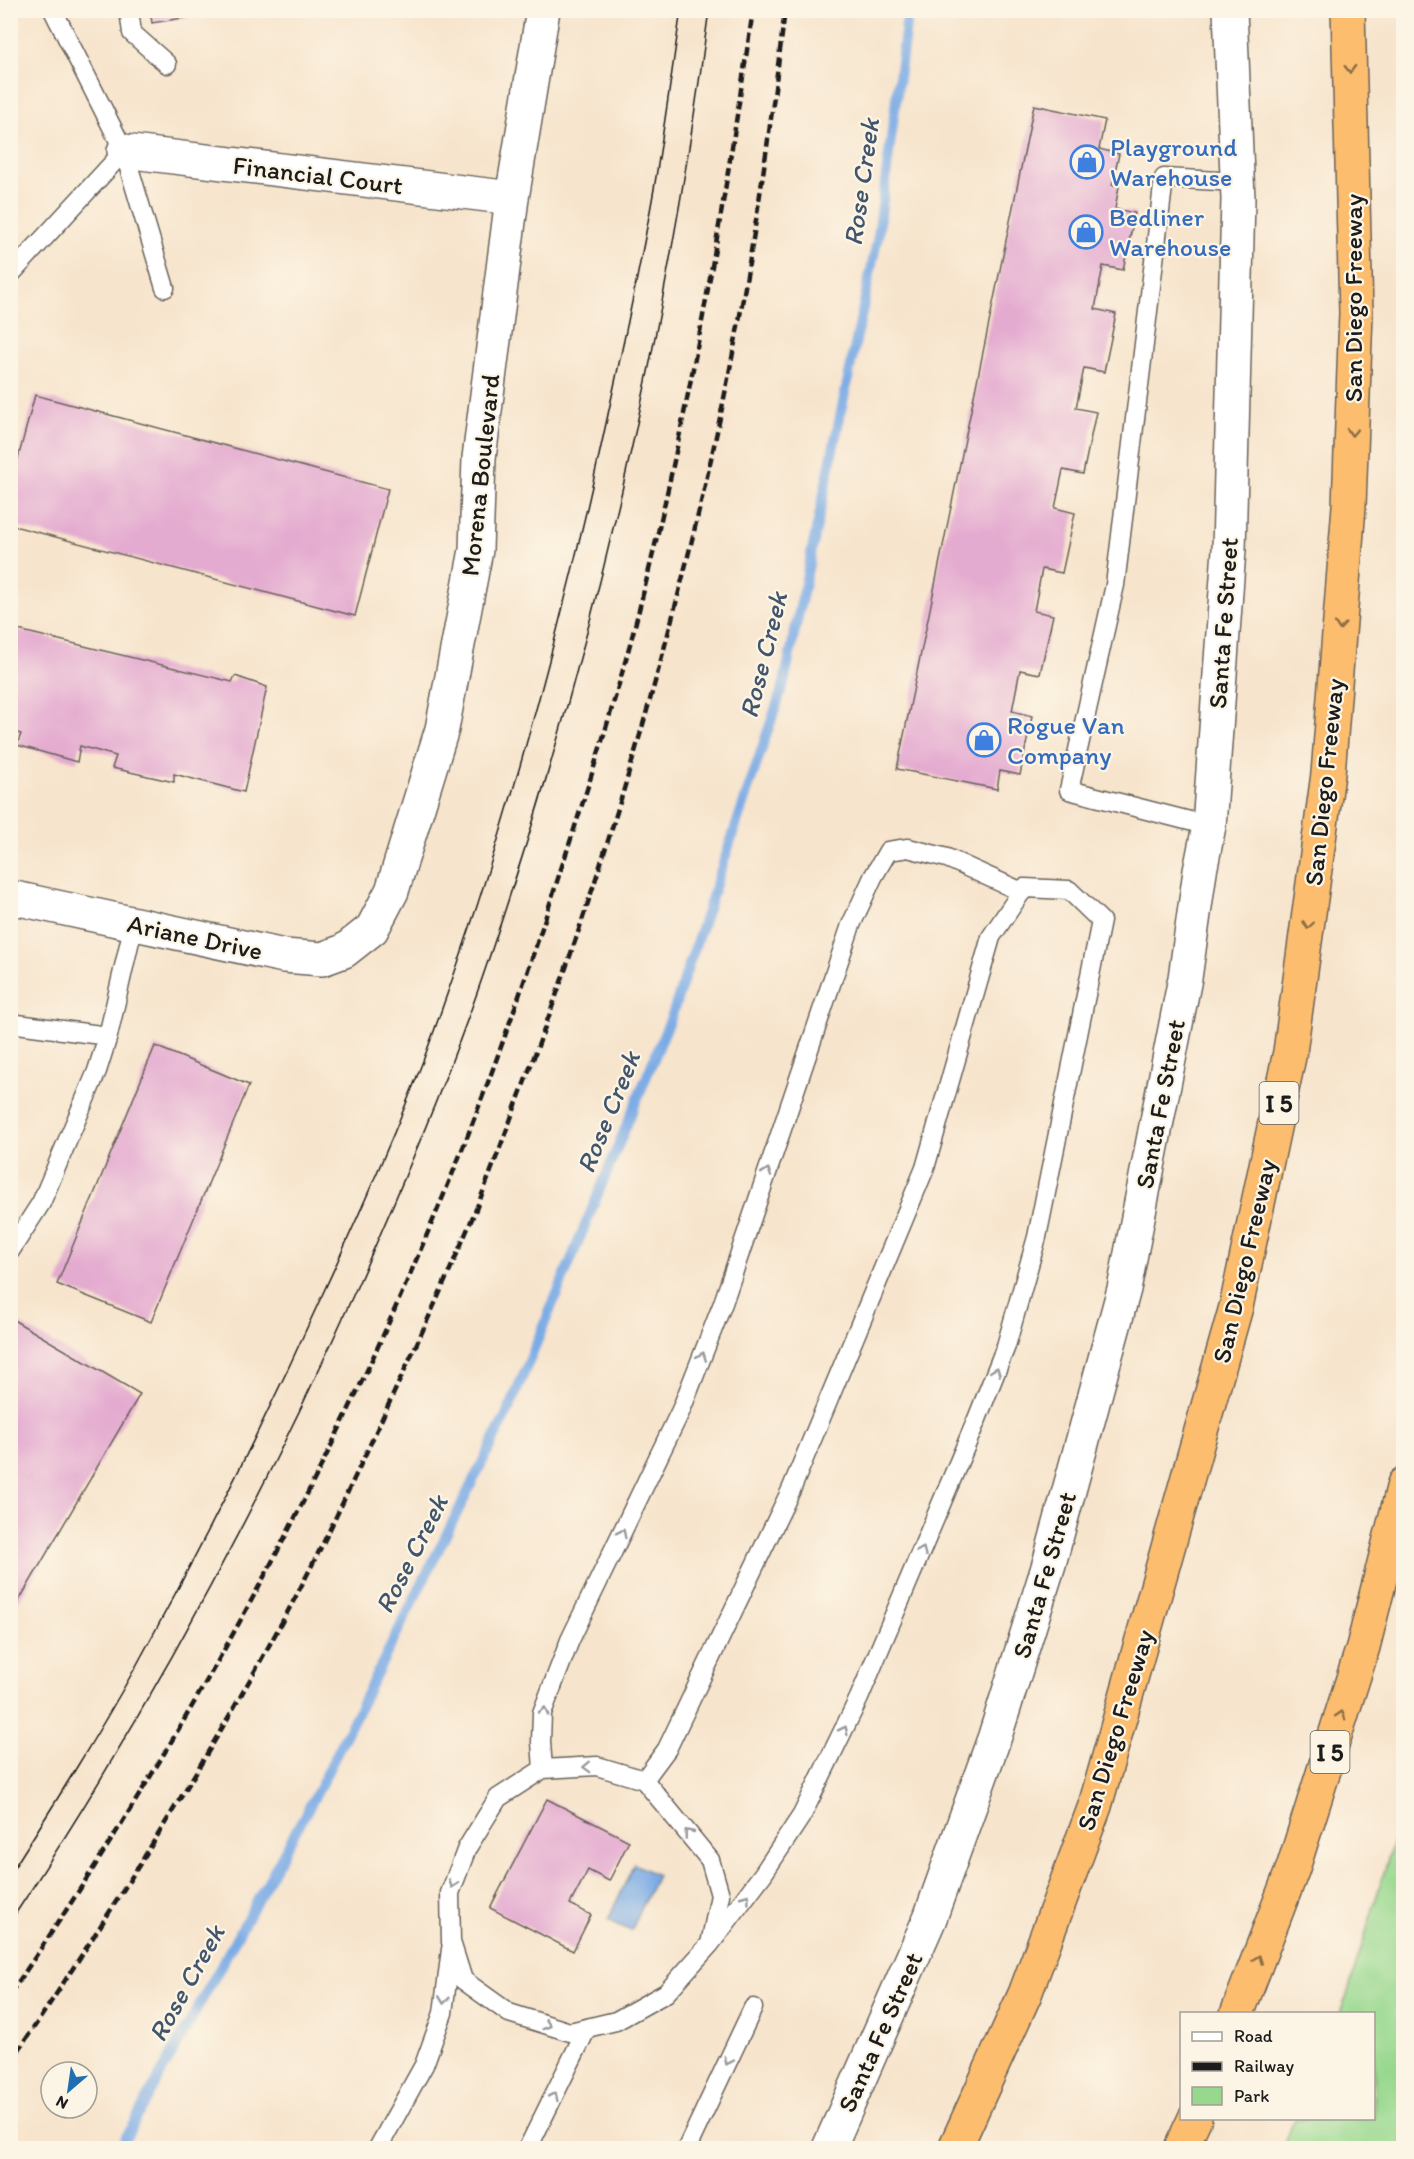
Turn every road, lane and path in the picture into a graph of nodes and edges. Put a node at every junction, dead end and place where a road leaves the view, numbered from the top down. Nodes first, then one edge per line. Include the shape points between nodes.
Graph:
1 (53, 10) edge
2 (129, 10) edge
3 (543, 10) edge
4 (1230, 10) edge
5 (1348, 10) edge
6 (167, 64) dead end
7 (124, 151) junction
8 (1237, 182) junction
9 (512, 198) junction
10 (10, 275) edge
11 (165, 288) dead end
12 (1209, 826) junction
13 (1022, 892) junction
14 (10, 897) edge
15 (134, 923) junction
16 (372, 929) joint
17 (10, 1023) edge
18 (108, 1036) junction
19 (10, 1251) edge
20 (1404, 1484) edge
21 (543, 1769) junction
22 (644, 1780) junction
23 (452, 1942) junction
24 (711, 1944) junction
25 (753, 2008) dead end
26 (1237, 2012) edge
27 (587, 2028) junction
28 (1194, 2120) edge
29 (378, 2148) edge
30 (528, 2148) edge
31 (687, 2148) edge
32 (829, 2148) edge
33 (955, 2148) edge
34 (1181, 2148) edge

1 - 7 lane
2 - 6 lane via 132,33
3 - 9 street, Morena Boulevard
4 - 8 street, Santa Fe Street
5 -> 33 highway, San Diego Freeway / I 5 via 1356,313 1349,506 1328,774 1290,1052 1236,1307 1095,1806 1025,1994
7 - 9 street, Financial Court
7 - 10 lane
7 - 11 lane
8 - 12 street, Santa Fe Street via 1229,550
8 - 12 lane via 1164,178 1115,585 1069,790
9 - 16 street, Morena Boulevard via 479,458 476,550 442,729 392,891
12 - 32 street, Santa Fe Street via 1185,978 1124,1289 1049,1564 995,1736 930,1918
21 -> 13 lane via 542,1713 570,1640 681,1410 723,1303 851,925 873,877 888,851 908,848 947,858
13 - 22 lane via 991,937 925,1168 791,1490 667,1749
24 -> 13 lane via 802,1815 859,1698 1006,1346 1037,1236 1101,921 1069,890 1024,888
14 - 15 street, Ariane Drive
15 - 16 street, Ariane Drive via 284,956 322,959 344,951
15 - 18 lane
17 - 18 lane
18 - 19 lane via 41,1203
26 -> 20 highway, I 5 via 1293,1868 1363,1647
22 -> 21 lane via 597,1766
21 -> 23 lane via 498,1798 467,1848 450,1893
24 -> 22 lane via 720,1895 710,1860
23 -> 27 lane via 463,1980 509,2013 570,2032
23 -> 29 lane via 443,2013 424,2065
24 - 27 lane via 666,1993 616,2021
25 -> 31 lane
30 -> 27 lane
28 - 34 highway

